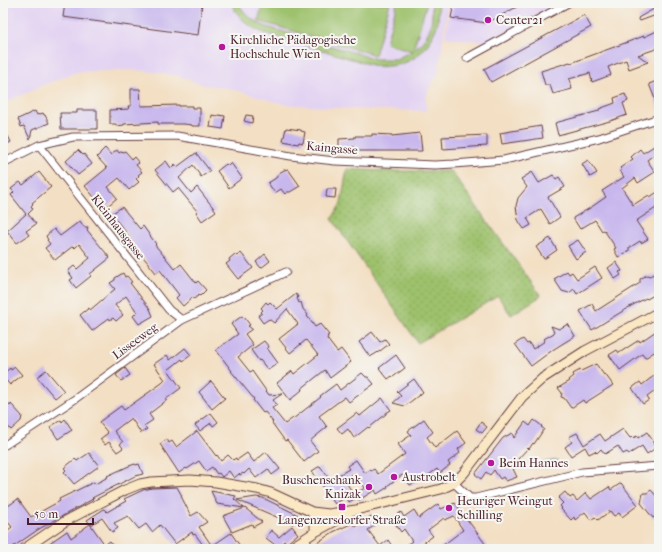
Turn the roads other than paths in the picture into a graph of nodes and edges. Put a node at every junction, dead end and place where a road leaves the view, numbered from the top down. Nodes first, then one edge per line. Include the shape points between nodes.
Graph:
1 (568, 3) edge
2 (467, 58) dead end
3 (659, 118) edge
4 (39, 145) junction
5 (3, 163) edge
6 (286, 272) dead end
7 (659, 312) edge
8 (182, 320) junction
9 (5, 445) dead end
10 (659, 466) edge
11 (454, 483) junction
12 (356, 510) junction
13 (312, 512) junction
14 (315, 532) junction
15 (304, 539) junction
16 (24, 549) edge
17 (288, 549) edge
18 (311, 549) edge

1 - 2 street
3 - 4 street, Kaingasse via 599,138 504,160 435,165 335,161 177,136 73,136
4 - 5 street, Kaingasse
4 - 8 street, Kleinhausgasse via 169,310
6 - 8 street, Lisseeweg
7 - 11 main road via 585,351 543,378 522,397
8 - 9 street, Lisseeweg via 75,399
10 - 11 street via 582,472 476,498 470,498
11 - 12 main road via 441,489
12 - 13 main road via 329,514
12 - 14 main road
13 - 14 main road
13 - 16 main road via 257,489 190,480 150,482 125,490 64,522
14 - 15 main road
15 - 17 main road
15 - 18 street

